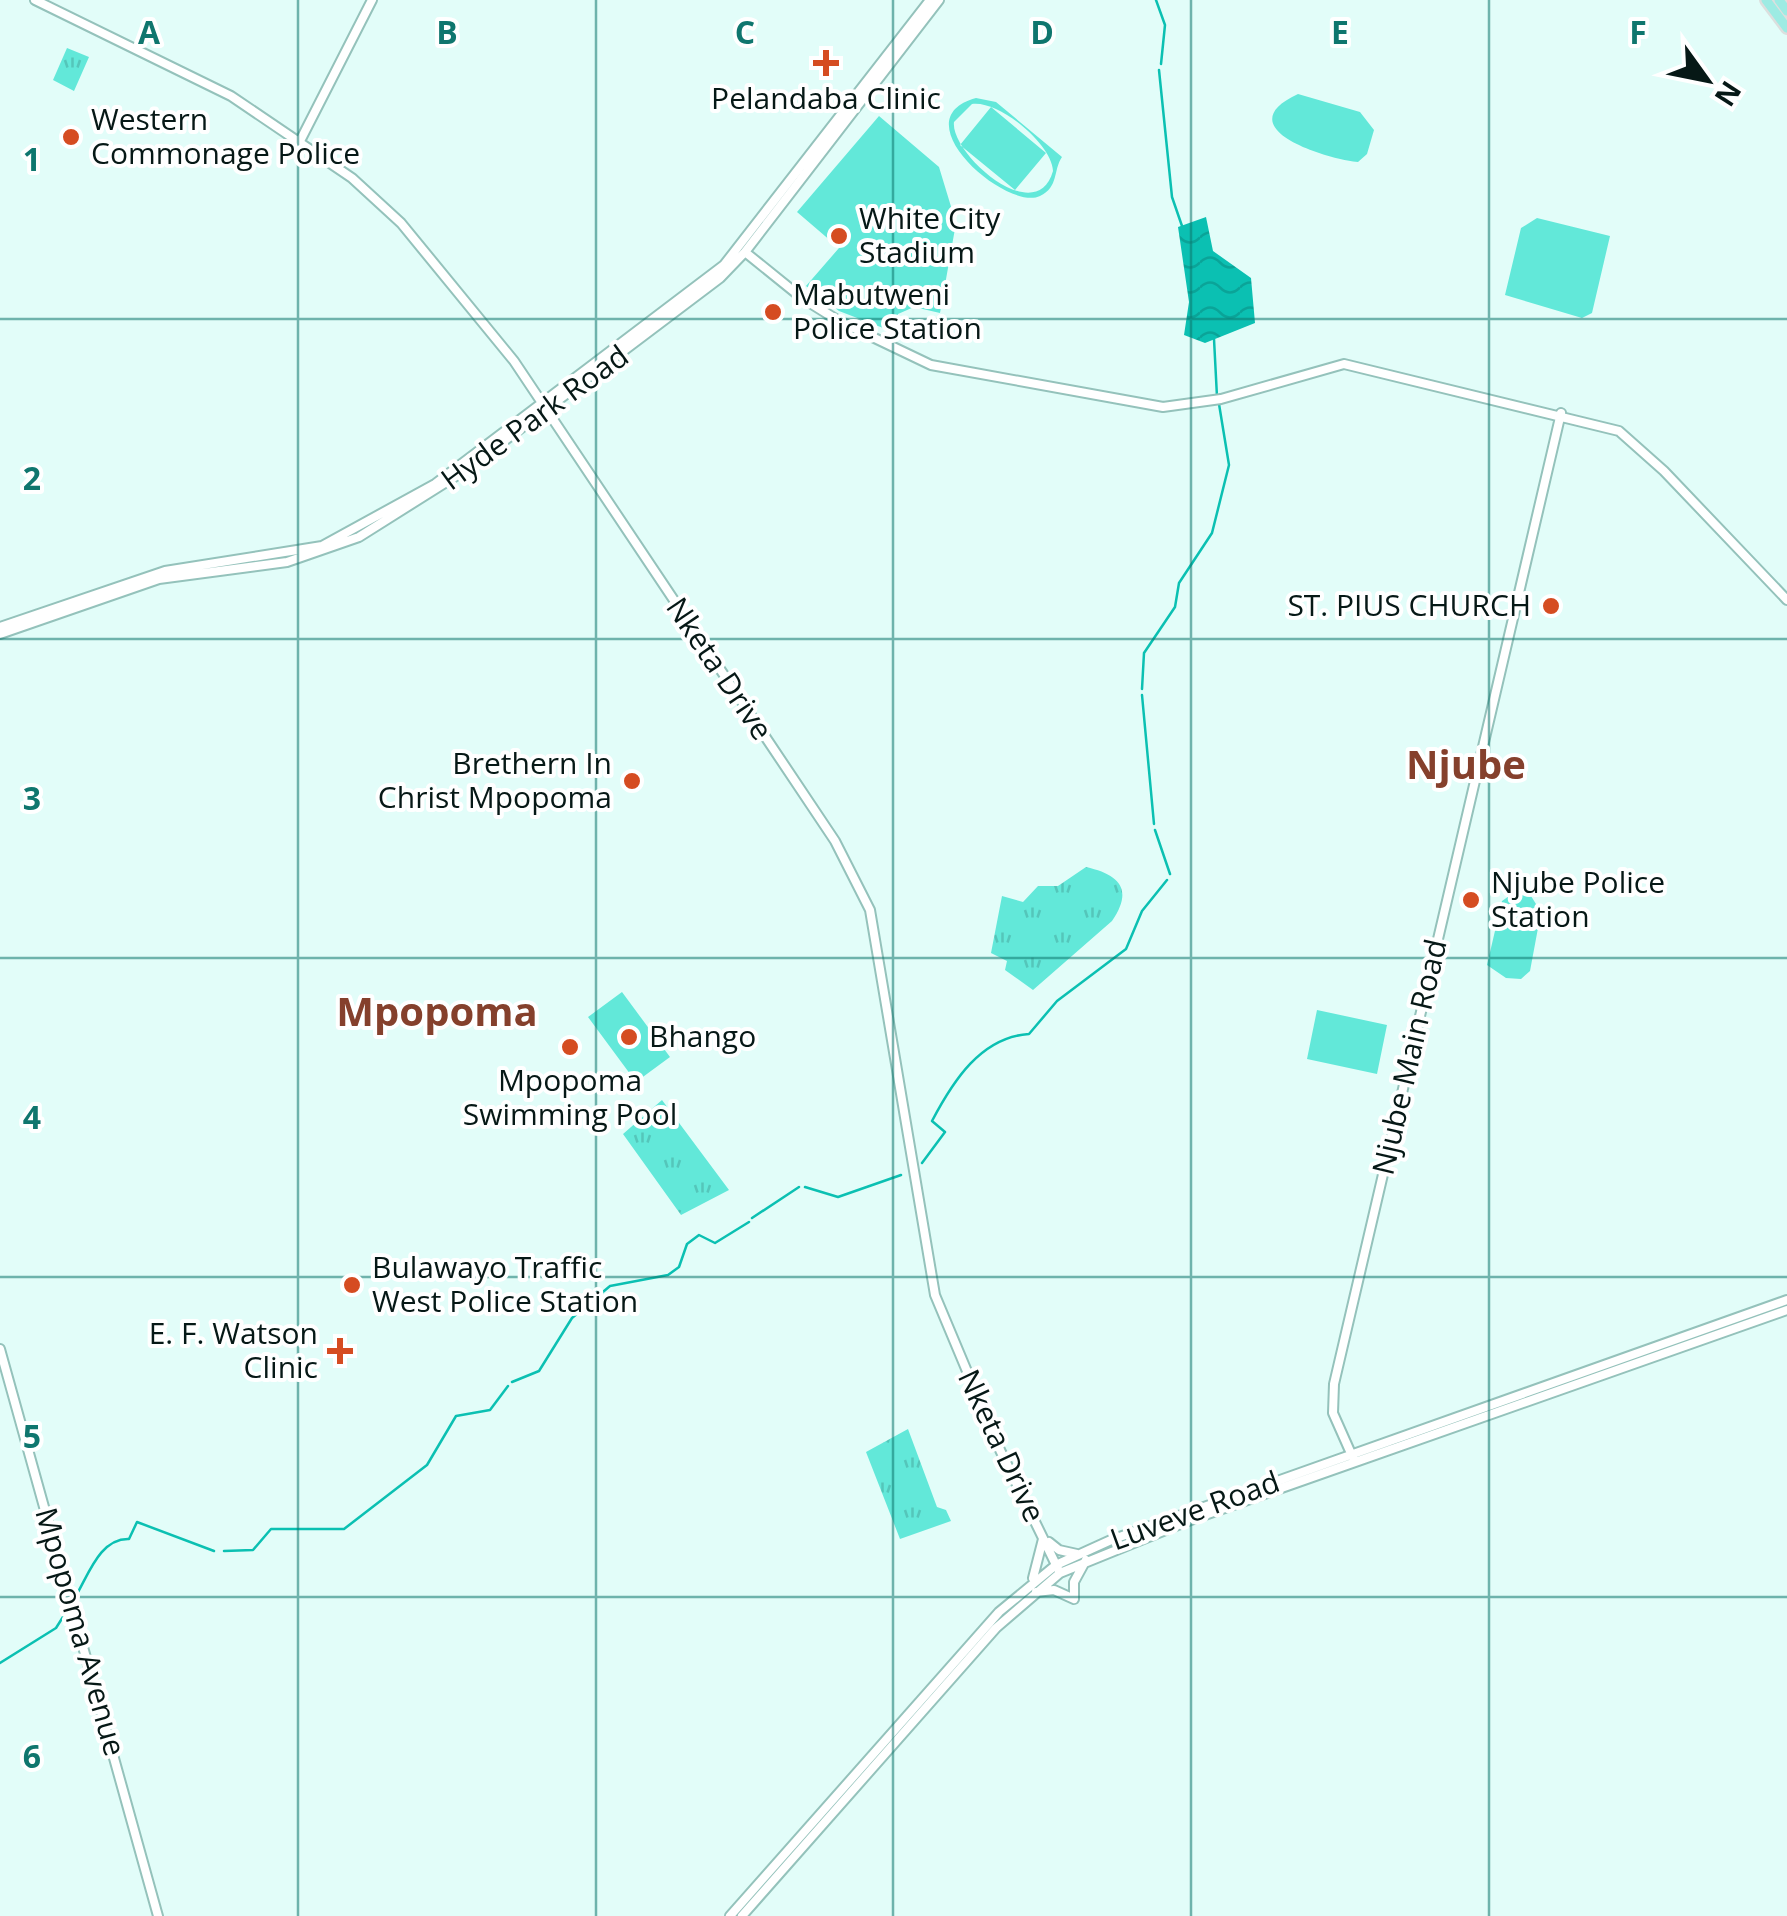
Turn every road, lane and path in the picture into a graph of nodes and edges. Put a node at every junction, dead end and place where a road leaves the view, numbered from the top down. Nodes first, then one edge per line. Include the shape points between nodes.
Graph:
1 (35, 0) edge
2 (372, 0) edge
3 (930, 0) edge
4 (939, 0) edge
5 (1766, 0) edge
6 (1779, 0) edge
7 (1787, 10) edge
8 (1787, 28) edge
9 (300, 142) junction
10 (745, 252) junction
11 (546, 406) junction
12 (1561, 414) junction
13 (1787, 600) edge
14 (0, 630) edge
15 (1787, 1300) edge
16 (1787, 1310) edge
17 (0, 1349) edge
18 (1353, 1459) junction
19 (1043, 1535) junction
20 (1078, 1554) junction
21 (1086, 1560) junction
22 (1058, 1569) junction
23 (1032, 1582) junction
24 (1032, 1593) junction
25 (158, 1916) edge
26 (730, 1916) edge
27 (742, 1916) edge

1 - 9 street, Nketa Drive via 212,85
2 - 9 street
3 - 11 street, Hyde Park Road via 724,265
4 - 10 street, Hyde Park Road
5 - 8 main road
6 - 7 main road
9 - 11 street, Nketa Drive via 401,223 481,315
10 - 11 street, Hyde Park Road via 702,294
10 - 12 street via 839,321 931,365 1164,407 1221,399 1344,364
11 - 14 street, Hyde Park Road via 438,489 338,546 287,562 159,579
11 - 19 street, Nketa Drive via 866,897 934,1295
12 - 13 street via 1619,431
12 - 18 street, Njube Main Road via 1334,1384 1333,1413
15 - 18 street, Luveve Road
16 - 18 street, Luveve Road
17 - 25 street, Mpopoma Avenue
18 - 20 street, Luveve Road
18 - 21 street, Luveve Road
19 - 20 street via 1059,1550
19 - 22 street, Nketa Drive
19 - 23 street
20 - 22 street, Luveve Road
21 - 22 street, Luveve Road
21 - 24 street via 1074,1599 1049,1590
22 - 23 street, Luveve Road
22 - 24 street, Luveve Road
23 - 26 street, Luveve Road
24 - 27 street, Luveve Road

